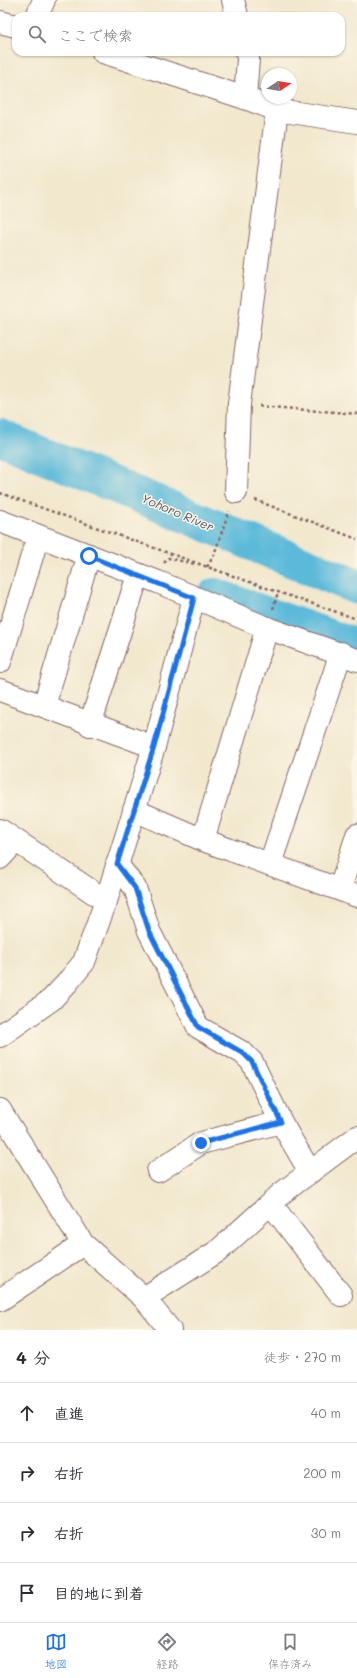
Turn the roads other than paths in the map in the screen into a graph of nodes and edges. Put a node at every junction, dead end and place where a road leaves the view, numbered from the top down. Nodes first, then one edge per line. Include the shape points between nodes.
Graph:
1 (44, 0) edge
2 (233, 0) edge
3 (40, 12) edge
4 (236, 12) edge
5 (0, 22) edge
6 (12, 25) edge
7 (128, 56) edge
8 (248, 56) edge
9 (141, 58) edge
10 (245, 98) junction
11 (277, 110) junction
12 (357, 122) edge
13 (233, 501) road end
14 (0, 522) edge
15 (38, 536) junction
16 (89, 556) junction
17 (138, 575) junction
18 (194, 598) junction
19 (267, 628) junction
20 (349, 656) edge
21 (0, 662) edge
22 (0, 690) edge
23 (44, 706) junction
24 (90, 725) junction
25 (154, 747) junction
26 (134, 810) junction
27 (357, 835) edge
28 (8, 836) edge
29 (203, 840) junction
30 (0, 858) edge
31 (117, 864) junction
32 (270, 864) junction
33 (349, 893) edge
34 (106, 901) junction
35 (0, 1036) edge
36 (0, 1110) edge
37 (281, 1122) junction
38 (357, 1137) edge
39 (158, 1171) dead end
40 (310, 1172) junction
41 (271, 1204) junction
42 (83, 1244) junction
43 (341, 1295) dead end
44 (144, 1298) junction
45 (0, 1300) edge
46 (170, 1330) edge

1 - 3 street
2 - 4 street
5 - 6 street
7 - 9 street
8 - 10 street
9 - 10 street
10 - 11 street
11 - 12 street
11 - 13 street via 239,404
14 - 15 street
15 - 16 street
15 - 21 street
16 - 17 street
16 - 23 street
17 - 18 street
17 - 24 street
18 - 19 street
18 - 25 street
19 - 20 street
19 - 29 street
20 - 32 street
22 - 23 street
23 - 24 street
24 - 25 street
25 - 26 street
26 - 29 street
26 - 31 street
27 - 33 street
28 - 30 street
28 - 34 street
29 - 32 street
31 - 34 street
31 - 37 street via 135,888 149,931 198,1027 243,1053 252,1062
32 - 33 street
34 - 35 street via 84,962 51,1000
36 - 42 street
37 - 39 street via 201,1143
37 - 40 street
38 - 40 street
40 - 41 street
41 - 43 street
41 - 44 street via 218,1251
42 - 44 street
42 - 45 street
44 - 46 street

